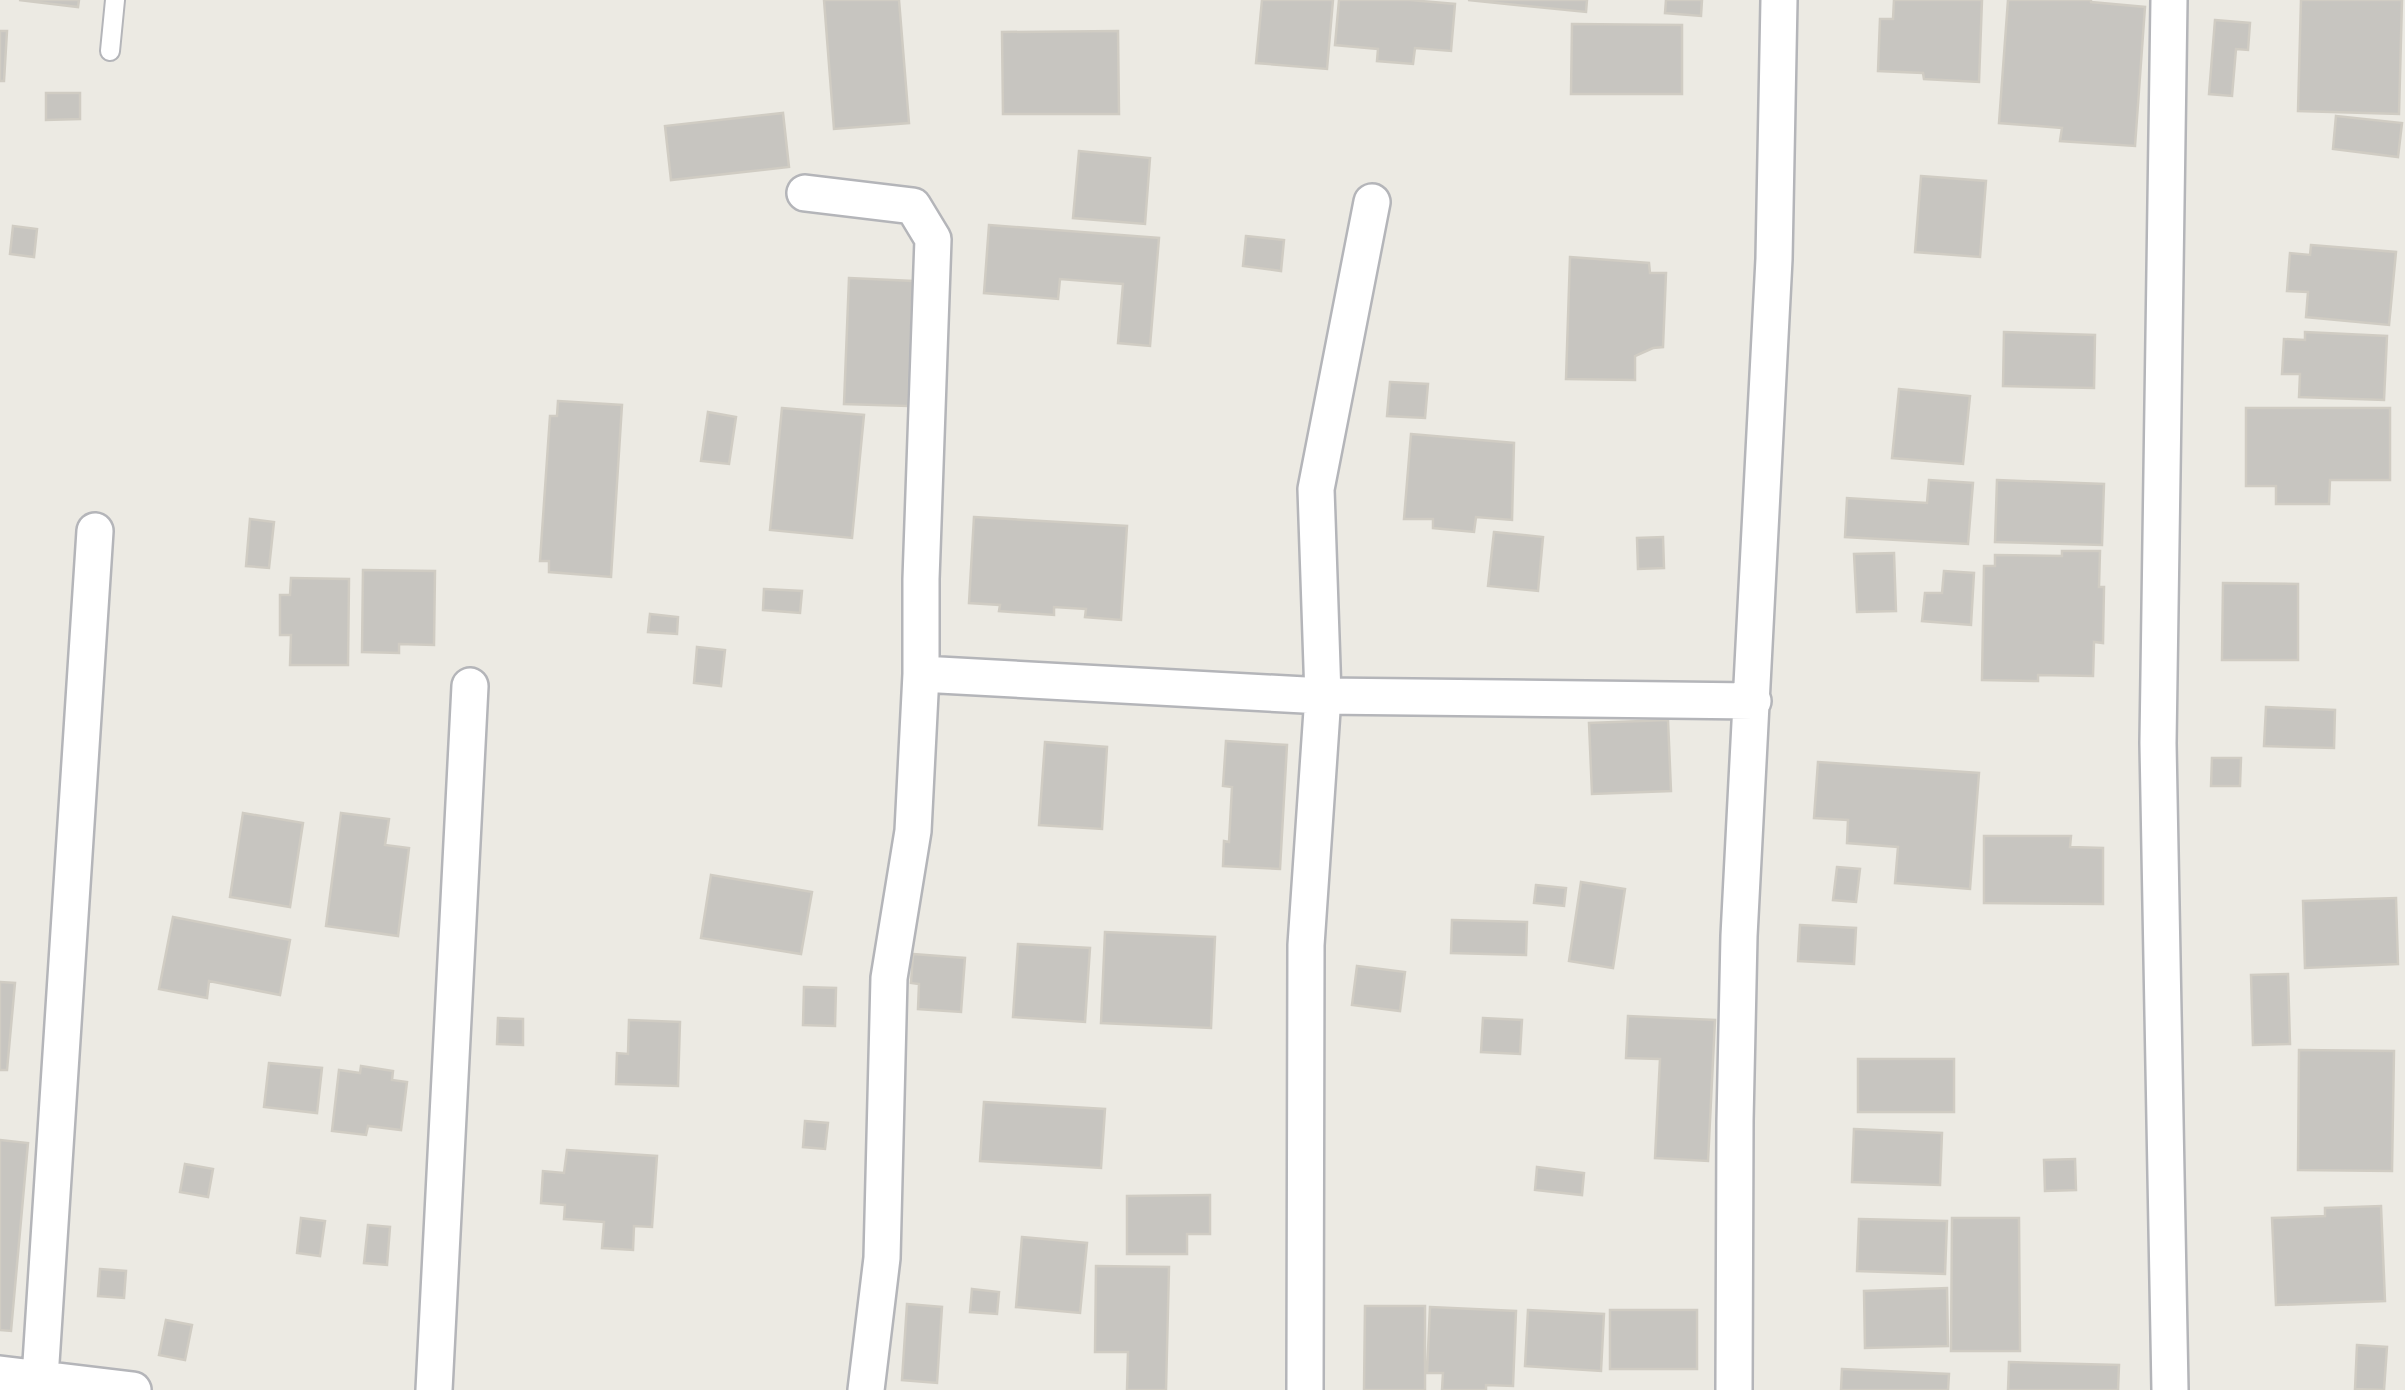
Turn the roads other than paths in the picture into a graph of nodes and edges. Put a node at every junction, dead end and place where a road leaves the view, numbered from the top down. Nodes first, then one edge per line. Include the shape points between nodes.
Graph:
1 (115, 0) edge
2 (1779, 0) edge
3 (2170, 0) edge
4 (110, 51) dead end
5 (805, 193) dead end
6 (1372, 202) dead end
7 (95, 532) dead end
8 (921, 674) junction
9 (470, 686) dead end
10 (1322, 696) junction
11 (1753, 701) junction
12 (0, 1374) edge
13 (40, 1378) junction
14 (133, 1390) edge
15 (434, 1390) edge
16 (866, 1390) edge
17 (1305, 1390) edge
18 (1734, 1390) edge
19 (2170, 1390) edge

1 - 4 lane
2 - 11 street
3 - 19 street via 2158,743
5 - 8 street via 913,206 932,239
6 - 10 street via 1316,489
7 - 13 street
8 - 10 street
8 - 16 street via 913,830 889,978 882,1258
9 - 15 street
10 - 11 street
10 - 17 street via 1306,945
11 - 18 street via 1739,936
12 - 13 street
13 - 14 street

